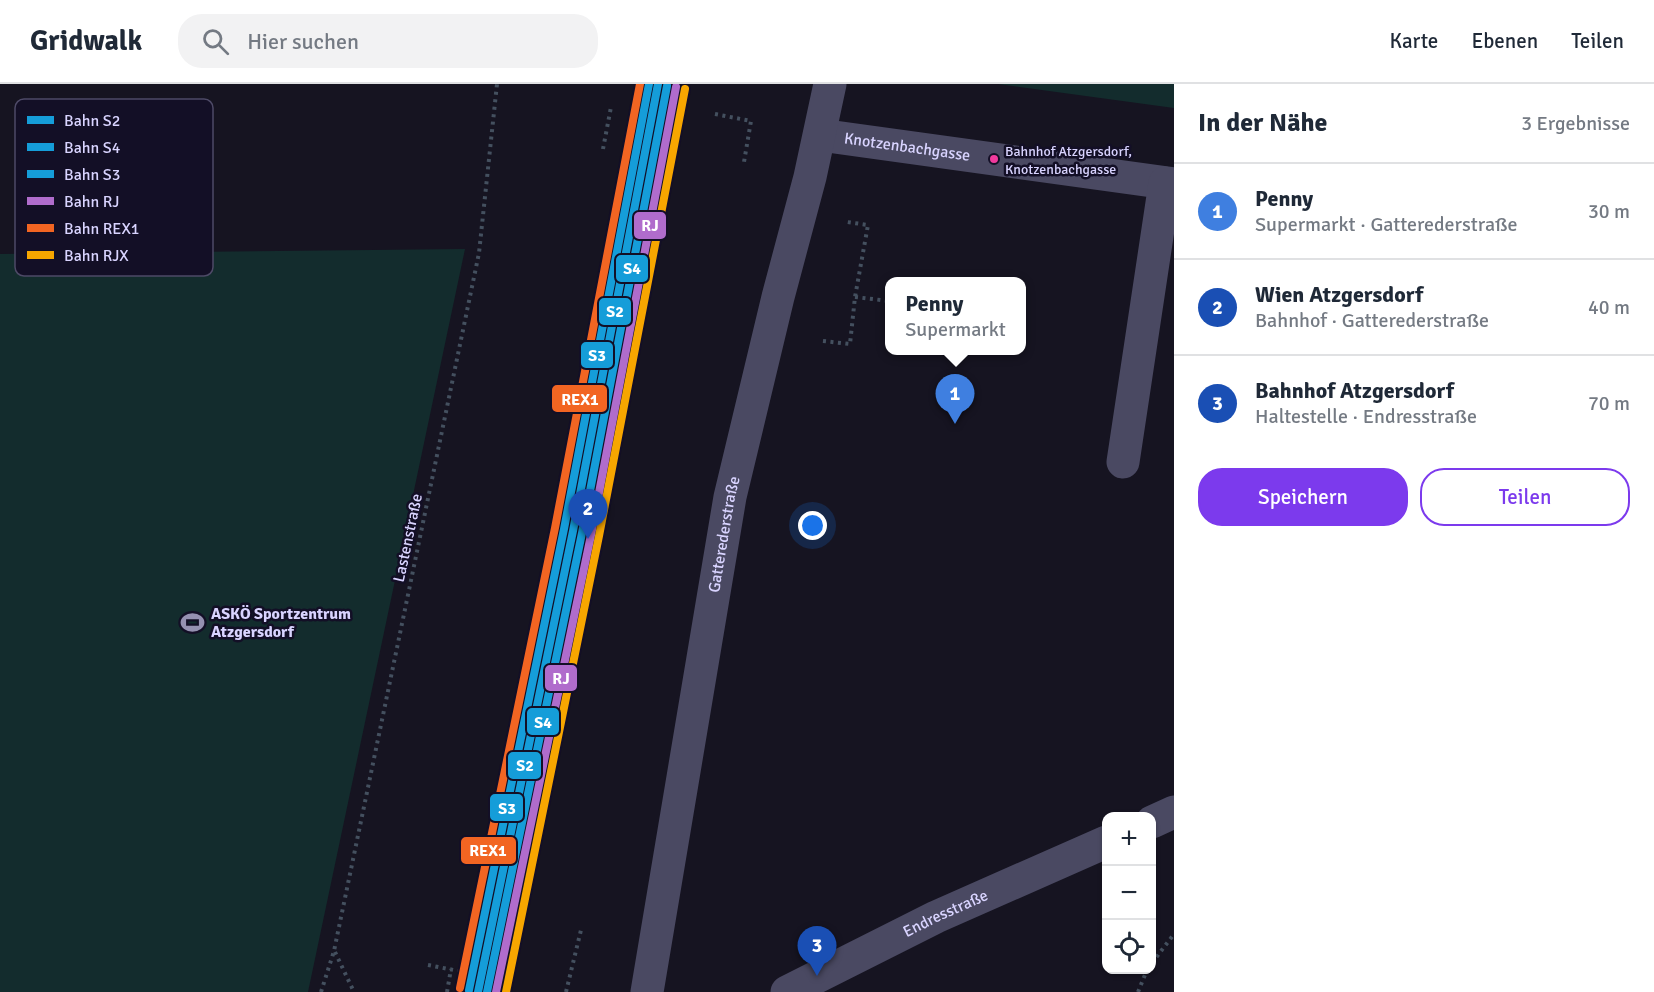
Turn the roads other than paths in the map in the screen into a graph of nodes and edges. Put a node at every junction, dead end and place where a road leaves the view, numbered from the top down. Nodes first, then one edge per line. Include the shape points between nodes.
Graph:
1 (830, 84) edge
2 (820, 135) junction
3 (1170, 184) edge
4 (1123, 462) dead end
5 (1174, 812) edge
6 (1156, 820) edge
7 (1102, 844) edge
8 (646, 992) edge
9 (787, 992) edge

1 - 2 street, Gatterederstraße
2 - 3 street, Knotzenbachgasse
2 - 8 street, Gatterederstraße via 730,497
3 - 4 street
5 - 6 street
7 - 9 street, Endresstraße via 936,917

